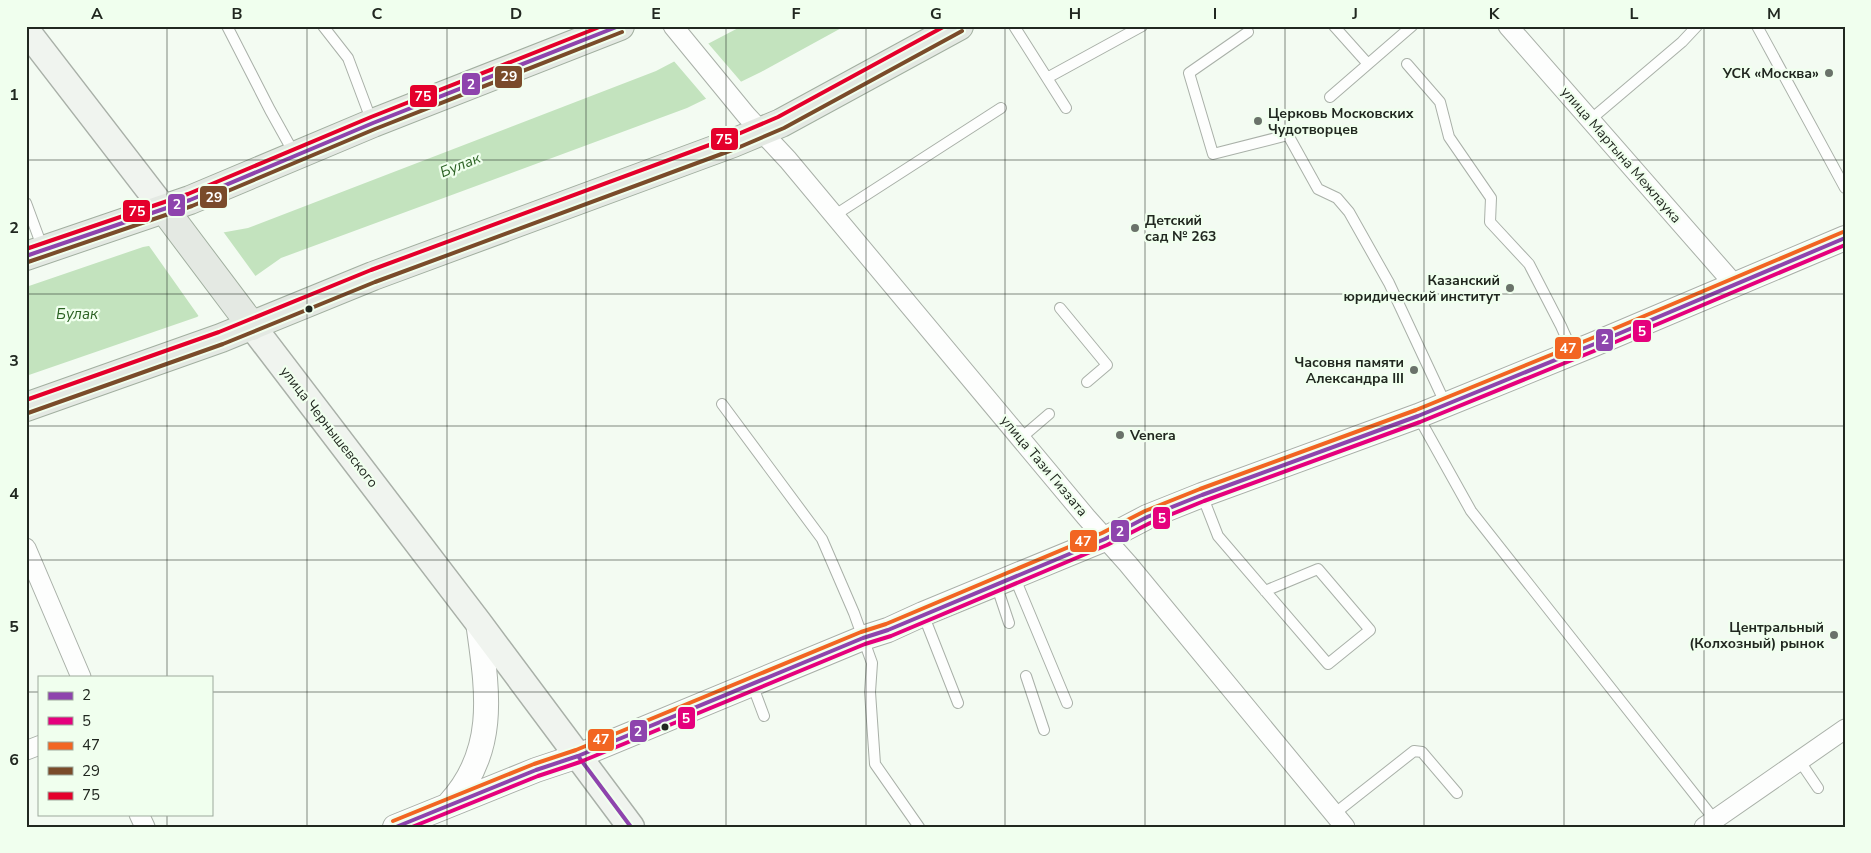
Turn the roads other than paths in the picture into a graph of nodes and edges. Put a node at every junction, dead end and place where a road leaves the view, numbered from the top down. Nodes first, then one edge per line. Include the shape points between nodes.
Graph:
1 (226, 26) edge
2 (323, 26) edge
3 (620, 26) edge
4 (959, 26) edge
5 (1014, 26) edge
6 (1142, 26) edge
7 (1334, 26) edge
8 (1412, 26) edge
9 (1508, 26) edge
10 (1697, 26) edge
11 (1757, 26) edge
12 (674, 27) edge
13 (26, 30) edge
14 (1248, 32) dead end
15 (1368, 64) junction
16 (1407, 64) dead end
17 (1047, 78) junction
18 (1330, 97) dead end
19 (1001, 108) dead end
20 (1066, 108) dead end
21 (1590, 120) junction
22 (373, 123) junction
23 (753, 123) junction
24 (295, 156) junction
25 (1845, 188) edge
26 (26, 203) edge
27 (835, 215) junction
28 (171, 219) junction
29 (1845, 238) edge
30 (35, 253) edge
31 (1734, 284) junction
32 (1060, 308) dead end
33 (245, 315) junction
34 (1573, 353) junction
35 (1087, 382) dead end
36 (722, 404) dead end
37 (1446, 405) junction
38 (26, 407) edge
39 (1049, 414) dead end
40 (1418, 416) junction
41 (1021, 438) junction
42 (1202, 495) junction
43 (1105, 538) junction
44 (26, 548) edge
45 (1005, 580) junction
46 (1266, 591) junction
47 (923, 614) junction
48 (478, 622) junction
49 (1009, 623) dead end
50 (863, 638) junction
51 (81, 676) edge
52 (1026, 676) dead end
53 (752, 684) junction
54 (958, 703) dead end
55 (1067, 703) dead end
56 (764, 716) dead end
57 (1845, 729) edge
58 (1044, 730) dead end
59 (38, 741) edge
60 (26, 746) edge
61 (38, 750) edge
62 (26, 755) edge
63 (578, 756) junction
64 (1799, 760) junction
65 (1818, 788) dead end
66 (1457, 793) dead end
67 (448, 805) junction
68 (427, 821) edge
69 (1340, 821) edge
70 (1709, 823) edge
71 (394, 827) edge
72 (630, 827) edge
73 (919, 827) edge

1 - 24 lane
2 - 22 lane via 348,58
3 - 22 main road
4 - 23 main road via 781,123
5 - 17 lane
6 - 17 lane
7 - 15 lane
8 - 15 lane
9 - 21 street, улица Мартына Межлаука
10 - 21 lane
11 - 25 lane
12 - 23 street, улица Тази Гиззата
13 - 28 main road, улица Чернышевского
14 - 37 lane via 1189,73 1213,154 1288,135 1318,189 1337,198 1349,212 1389,283
15 - 18 lane
16 - 34 lane via 1440,102 1449,136 1491,198 1490,222 1529,264
17 - 20 lane
19 - 27 lane
21 - 31 street, улица Мартына Межлаука
22 - 24 main road
23 - 27 street, улица Тази Гиззата
23 - 33 main road via 724,147 373,276
24 - 28 main road via 190,200
26 - 30 lane
27 - 41 street, улица Тази Гиззата
28 - 30 main road
28 - 33 main road, улица Чернышевского
29 - 31 street
31 - 34 street
32 - 35 lane via 1107,365
33 - 38 main road
33 - 48 main road, улица Чернышевского
34 - 37 street
36 - 50 lane via 822,539
37 - 40 street
39 - 41 lane
40 - 42 street
40 - 70 lane via 1470,511
41 - 43 street, улица Тази Гиззата
42 - 43 street
42 - 46 lane via 1218,536
43 - 45 street
43 - 69 street, улица Тази Гиззата
44 - 51 street
45 - 47 street
45 - 49 lane
45 - 55 lane
46 - 46 lane via 1328,664 1370,630 1318,569
47 - 50 street
47 - 54 lane
48 - 63 main road, улица Чернышевского
48 - 67 street via 486,704 483,745 472,774
50 - 53 street
50 - 73 lane via 872,663 870,692 875,764
52 - 58 lane
53 - 56 lane
53 - 63 street
57 - 64 street
59 - 60 lane
61 - 62 lane
63 - 67 street
63 - 72 main road, улица Чернышевского
64 - 65 lane
64 - 70 street
66 - 69 lane via 1422,752 1414,750
67 - 68 street
68 - 71 street

